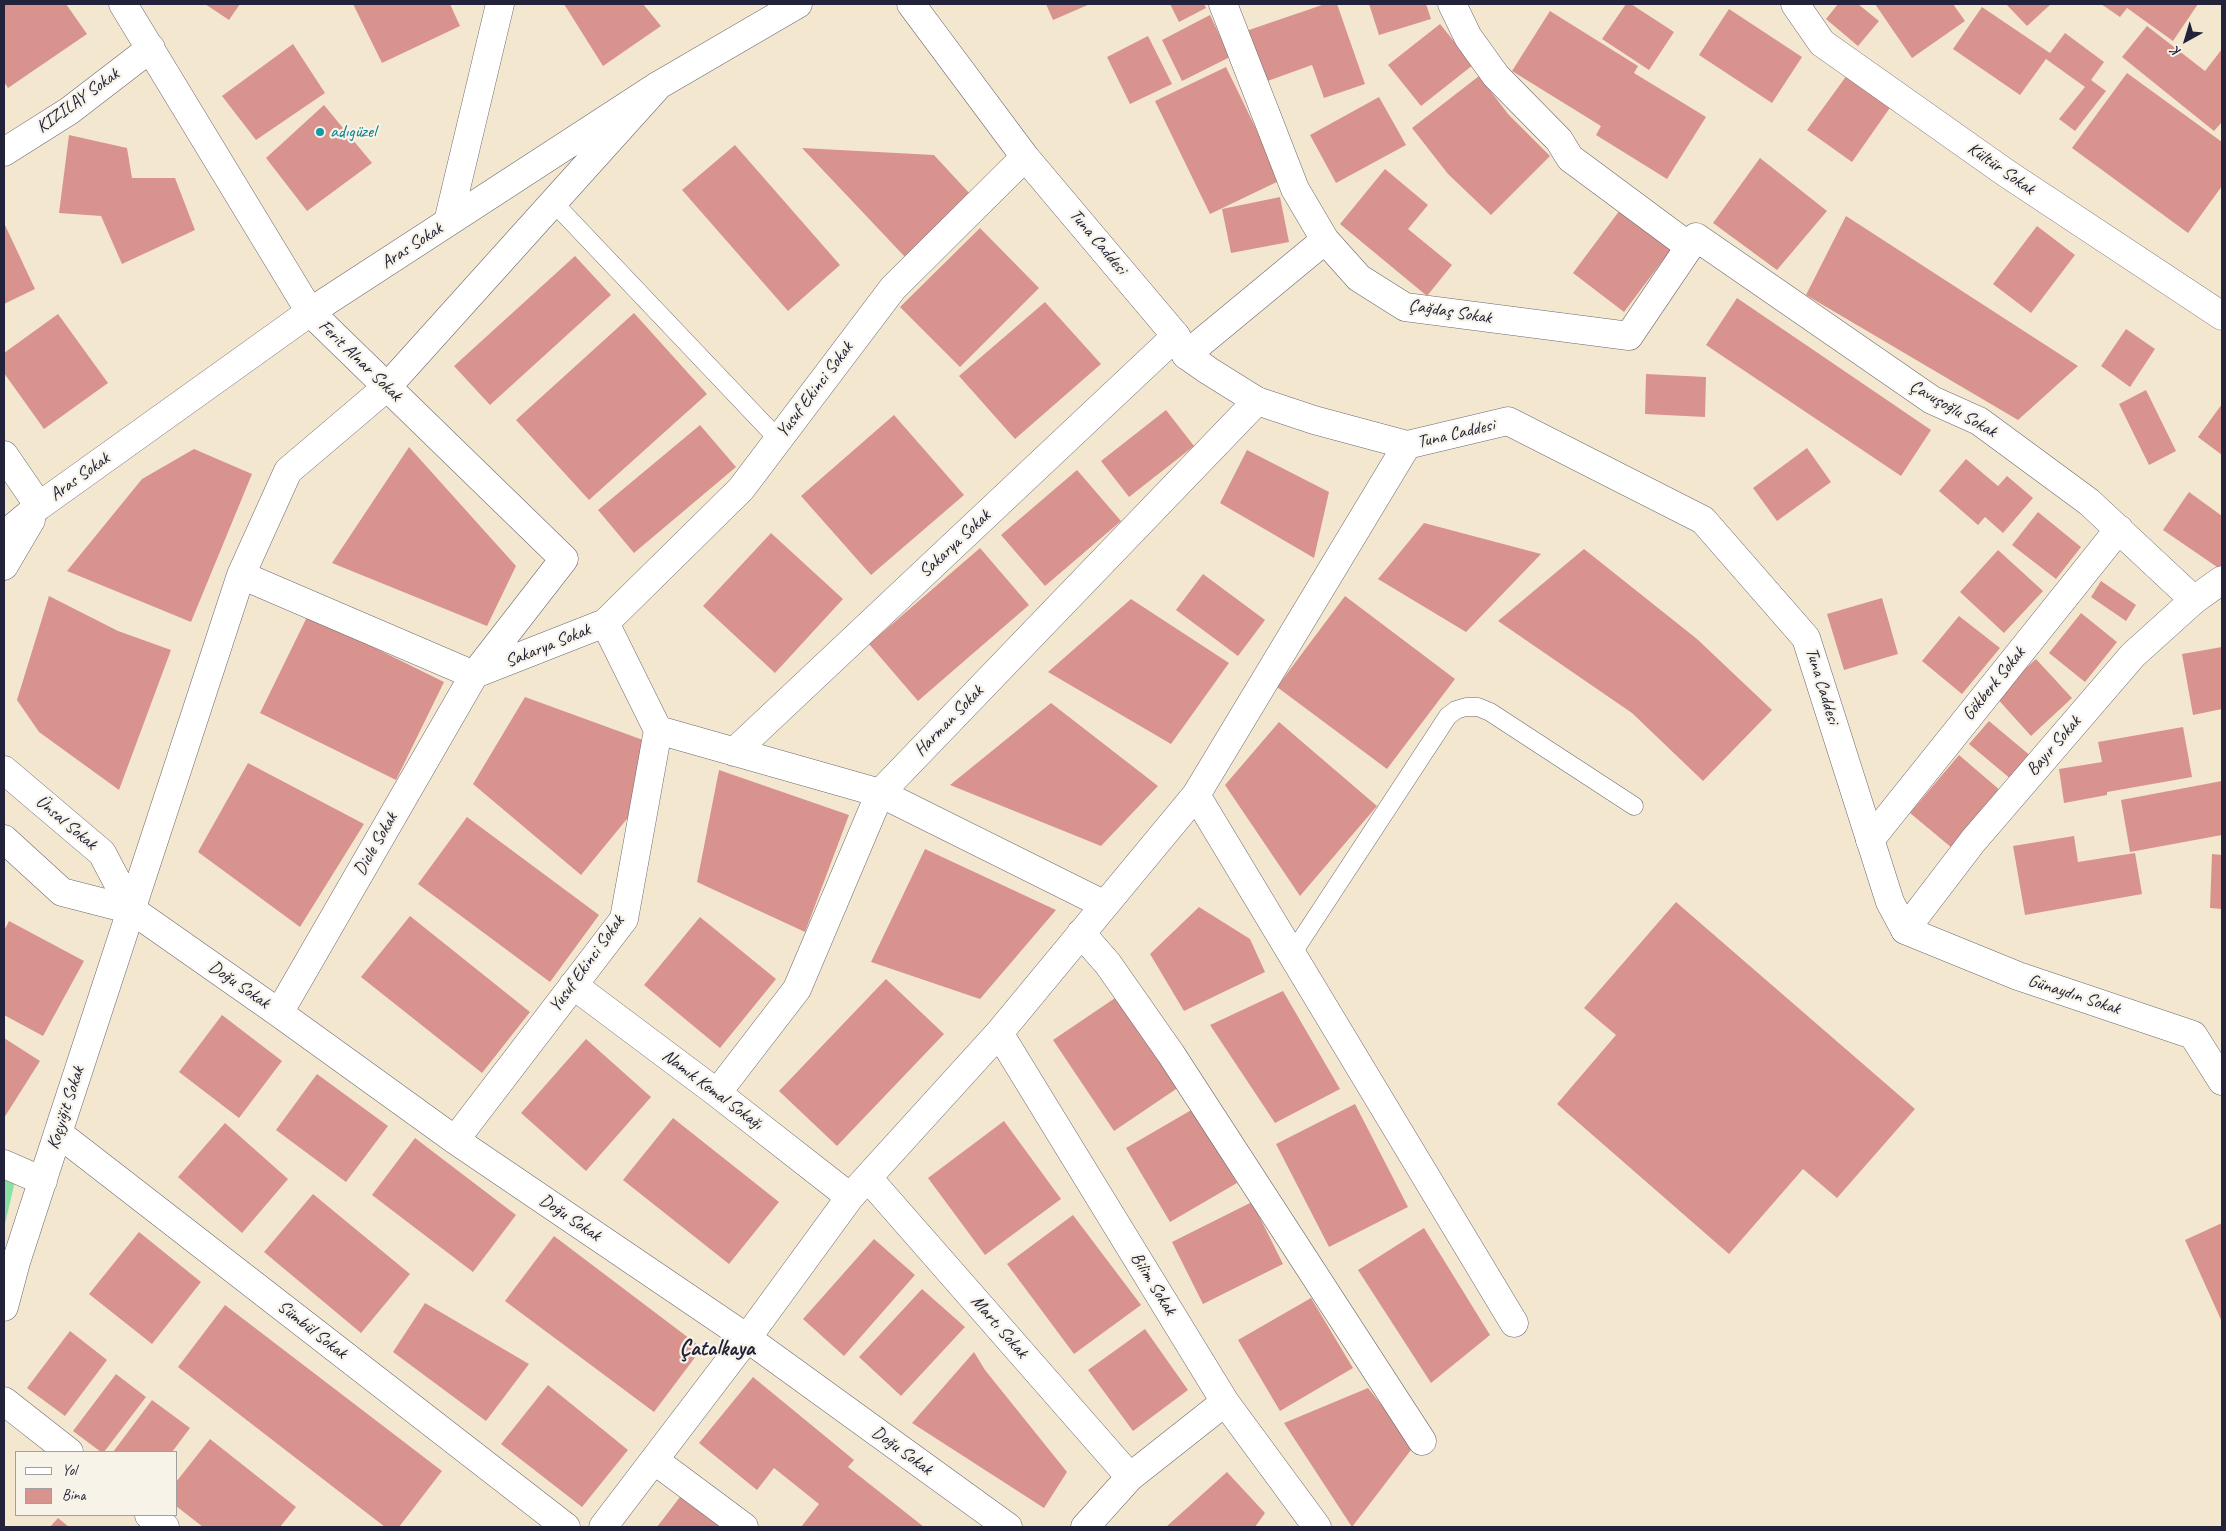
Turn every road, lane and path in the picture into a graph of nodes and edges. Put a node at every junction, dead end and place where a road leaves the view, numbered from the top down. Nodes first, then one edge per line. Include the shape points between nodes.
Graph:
1 (123, 4) edge
2 (500, 4) edge
3 (798, 4) edge
4 (911, 4) edge
5 (1223, 4) edge
6 (1452, 4) edge
7 (1795, 4) edge
8 (150, 48) junction
9 (659, 85) junction
10 (4, 152) edge
11 (1026, 157) junction
12 (553, 202) junction
13 (448, 222) junction
14 (1325, 240) junction
15 (1693, 242) junction
16 (310, 312) junction
17 (2222, 316) edge
18 (1181, 346) junction
19 (387, 387) junction
20 (1257, 401) junction
21 (778, 439) junction
22 (1407, 445) junction
23 (4, 455) edge
24 (39, 506) junction
25 (2119, 529) junction
26 (4, 534) edge
27 (4, 566) edge
28 (241, 575) junction
29 (2222, 580) edge
30 (2194, 600) junction
31 (605, 623) junction
32 (474, 675) junction
33 (658, 730) junction
34 (734, 752) junction
35 (4, 770) edge
36 (880, 794) junction
37 (1196, 795) junction
38 (1634, 806) dead end
39 (4, 839) edge
40 (1870, 840) junction
41 (1104, 905) junction
42 (132, 910) junction
43 (1905, 930) junction
44 (1081, 933) junction
45 (1292, 954) junction
46 (573, 985) junction
47 (279, 1013) junction
48 (999, 1033) junction
49 (2222, 1081) edge
50 (717, 1093) junction
51 (58, 1133) junction
52 (455, 1140) junction
53 (4, 1164) edge
54 (868, 1178) junction
55 (43, 1181) junction
56 (850, 1197) junction
57 (4, 1307) edge
58 (1514, 1323) dead end
59 (747, 1338) junction
60 (4, 1401) edge
61 (1225, 1402) junction
62 (1422, 1441) dead end
63 (68, 1451) edge
64 (654, 1460) junction
65 (1130, 1477) junction
66 (150, 1516) edge
67 (975, 1518) edge
68 (165, 1527) edge
69 (566, 1527) edge
70 (603, 1527) edge
71 (744, 1527) edge
72 (1008, 1527) edge
73 (1085, 1527) edge
74 (1317, 1527) edge

1 - 8 street, Ferit Alnar Sokak
2 - 13 street
3 - 9 street, Aras Sokak
4 - 11 street, Tuna Caddesi
5 - 14 street, Çağdaş Sokak via 1295,189
6 - 15 street via 1468,37 1496,76 1559,140 1570,158
7 - 17 street, Kültür Sokak via 1822,43 2006,173
8 - 10 street, KIZILAY Sokak via 69,111
8 - 16 street, Ferit Alnar Sokak
9 - 12 street, Koçyiğit Sokak
9 - 13 street, Aras Sokak
11 - 18 street, Tuna Caddesi
11 - 21 street, Yusuf Ekinci Sokak via 893,288
12 - 19 street, Koçyiğit Sokak
12 - 21 lane
13 - 16 street, Aras Sokak
14 - 15 street, Çağdaş Sokak via 1359,278 1405,308 1629,336
14 - 18 street, Sakarya Sokak
15 - 25 street, Çavuşoğlu Sokak via 1932,400 1979,421 2089,502
16 - 19 street, Ferit Alnar Sokak
16 - 24 street, Aras Sokak
18 - 20 street, Tuna Caddesi via 1209,371
18 - 34 street, Sakarya Sokak
19 - 28 street, Koçyiğit Sokak via 288,471
19 - 32 street, Ferit Alnar Sokak via 564,559
20 - 22 street, Tuna Caddesi
20 - 36 street, Harman Sokak
21 - 31 street, Yusuf Ekinci Sokak via 741,489
22 - 37 street
22 - 40 street, Tuna Caddesi via 1508,421 1702,520 1806,638
23 - 24 street
24 - 26 street, Aras Sokak
24 - 27 street
25 - 30 street, Çavuşoğlu Sokak
25 - 40 street, Gökberk Sokak
28 - 32 street
28 - 42 street, Koçyiğit Sokak
29 - 30 street, Bayır Sokak
30 - 43 street, Bayır Sokak via 2133,655 1973,840
31 - 32 street, Sakarya Sokak
31 - 33 street, Sakarya Sokak
32 - 47 street, Dicle Sokak
33 - 34 street
33 - 46 street, Yusuf Ekinci Sokak via 624,919
34 - 36 street
35 - 42 street, Ünsal Sokak via 102,853
36 - 41 street
36 - 50 street, Harman Sokak via 796,989
37 - 41 street
37 - 45 street
38 - 45 lane via 1490,712 1478,707 1456,710 1448,716
39 - 42 street via 62,892
40 - 43 street, Tuna Caddesi via 1890,902
41 - 44 street
42 - 47 street, Doğu Sokak
42 - 51 street, Koçyiğit Sokak
43 - 49 street, Günaydın Sokak via 2018,976 2194,1034
44 - 48 street
44 - 62 street via 1108,964 1171,1054
45 - 58 street
46 - 50 street, Namık Kemal Sokağı
46 - 52 street, Yusuf Ekinci Sokak
47 - 52 street, Doğu Sokak
48 - 54 street
48 - 61 street, Bilim Sokak
50 - 56 street, Namık Kemal Sokağı
51 - 55 street, Koçyiğit Sokak
51 - 69 street, Sümbül Sokak
52 - 59 street, Doğu Sokak
53 - 55 street
54 - 56 street
54 - 65 street, Martı Sokak
55 - 57 street, Koçyiğit Sokak
56 - 59 street
59 - 64 street
59 - 67 street, Doğu Sokak
60 - 63 street
61 - 65 street
61 - 74 street, Bilim Sokak
64 - 70 street
64 - 71 street
65 - 73 street
66 - 68 street
67 - 72 street, Doğu Sokak

